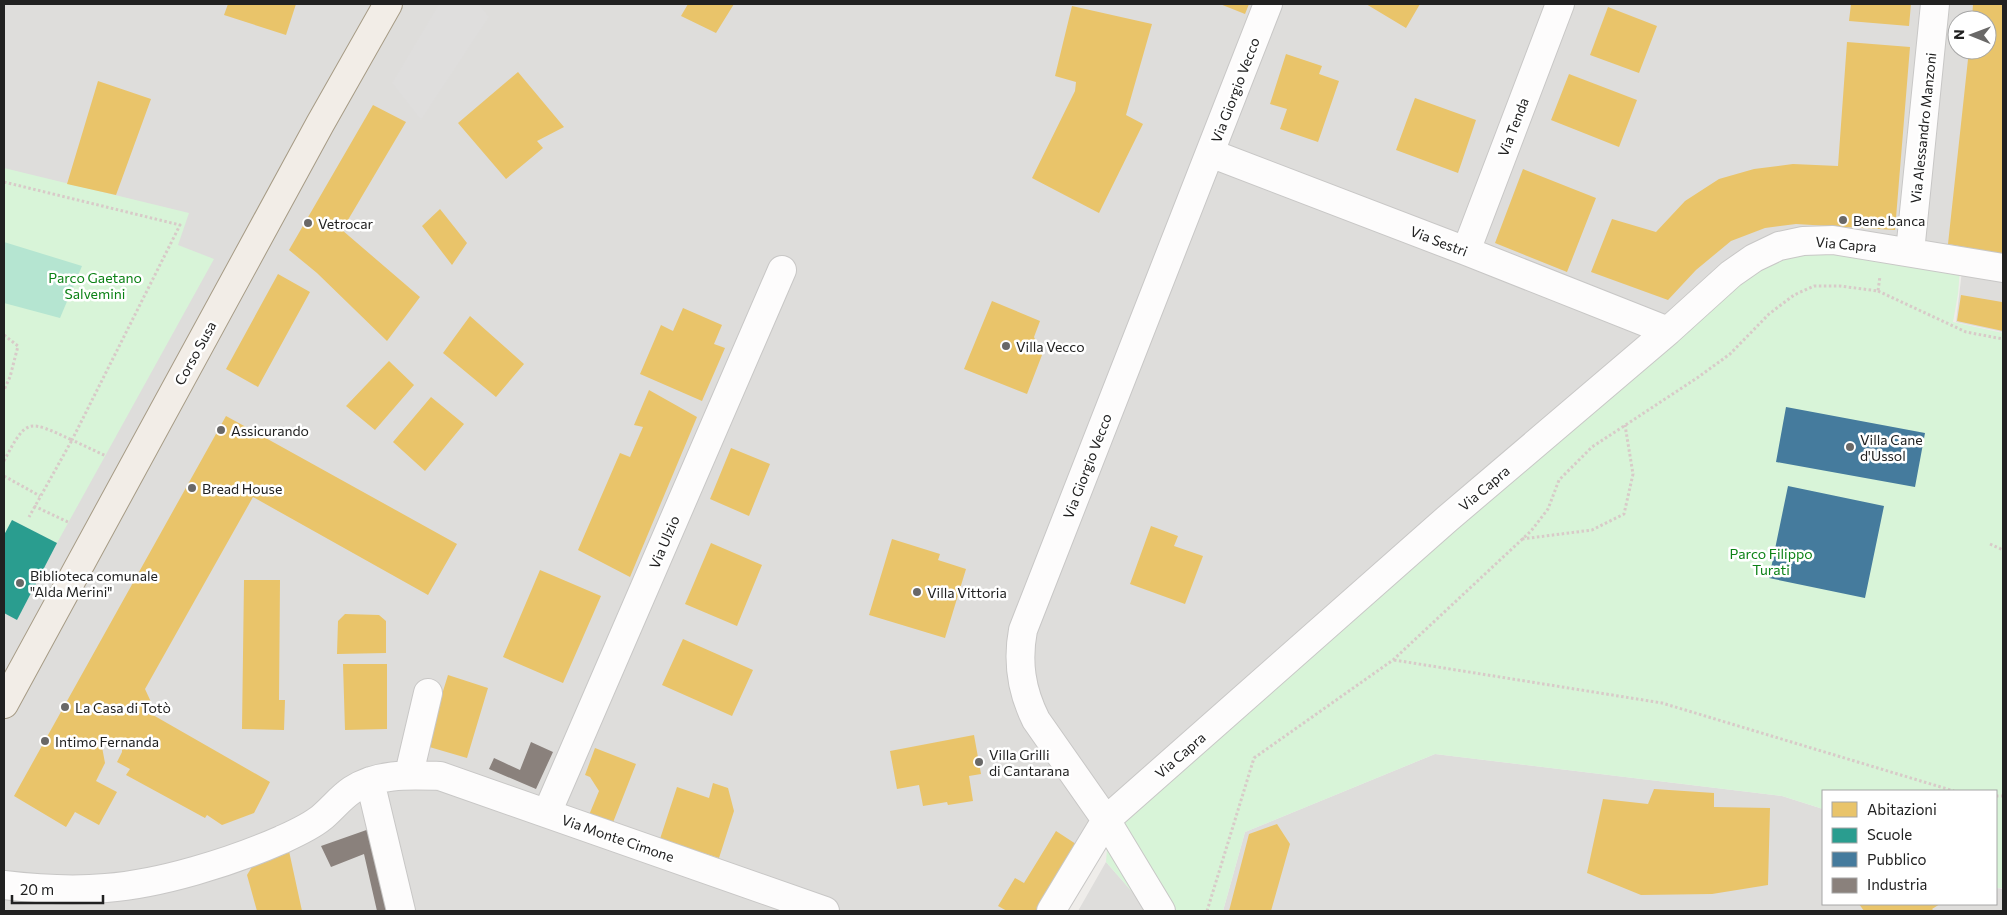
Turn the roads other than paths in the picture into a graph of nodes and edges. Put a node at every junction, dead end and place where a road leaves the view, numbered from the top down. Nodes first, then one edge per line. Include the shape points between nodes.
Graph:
1 (388, 4) edge
2 (1268, 4) edge
3 (1560, 4) edge
4 (1935, 4) edge
5 (1210, 153) junction
6 (1466, 251) junction
7 (1910, 252) junction
8 (2003, 268) edge
9 (782, 270) dead end
10 (1668, 331) junction
11 (428, 693) dead end
12 (4, 704) edge
13 (408, 774) junction
14 (370, 781) junction
15 (547, 813) junction
16 (1106, 820) junction
17 (4, 885) edge
18 (401, 911) edge
19 (825, 911) edge
20 (1051, 911) edge
21 (1160, 911) edge

1 - 12 main road, Corso Susa
2 - 5 street, Via Giorgio Vecco
3 - 6 street, Via Tenda
4 - 7 street, Via Alessandro Manzoni
5 - 6 street, Via Sestri
5 - 16 street, Via Giorgio Vecco via 1022,630 1020,670 1029,705 1036,720
6 - 10 street, Via Sestri
7 - 8 street, Via Capra
7 - 10 street, Via Capra via 1833,240 1779,246 1731,274
9 - 15 street, Via Ulzio
10 - 16 street, Via Capra via 1440,525
11 - 13 street
13 - 14 street, Via Monte Cimone
13 - 15 street, Via Monte Cimone via 440,776
14 - 17 street, Via Monte Cimone via 352,790 320,819 282,839 150,882 79,889
14 - 18 street
15 - 19 street, Via Monte Cimone
16 - 20 street, Via Capra
16 - 21 street, Via Giorgio Vecco

